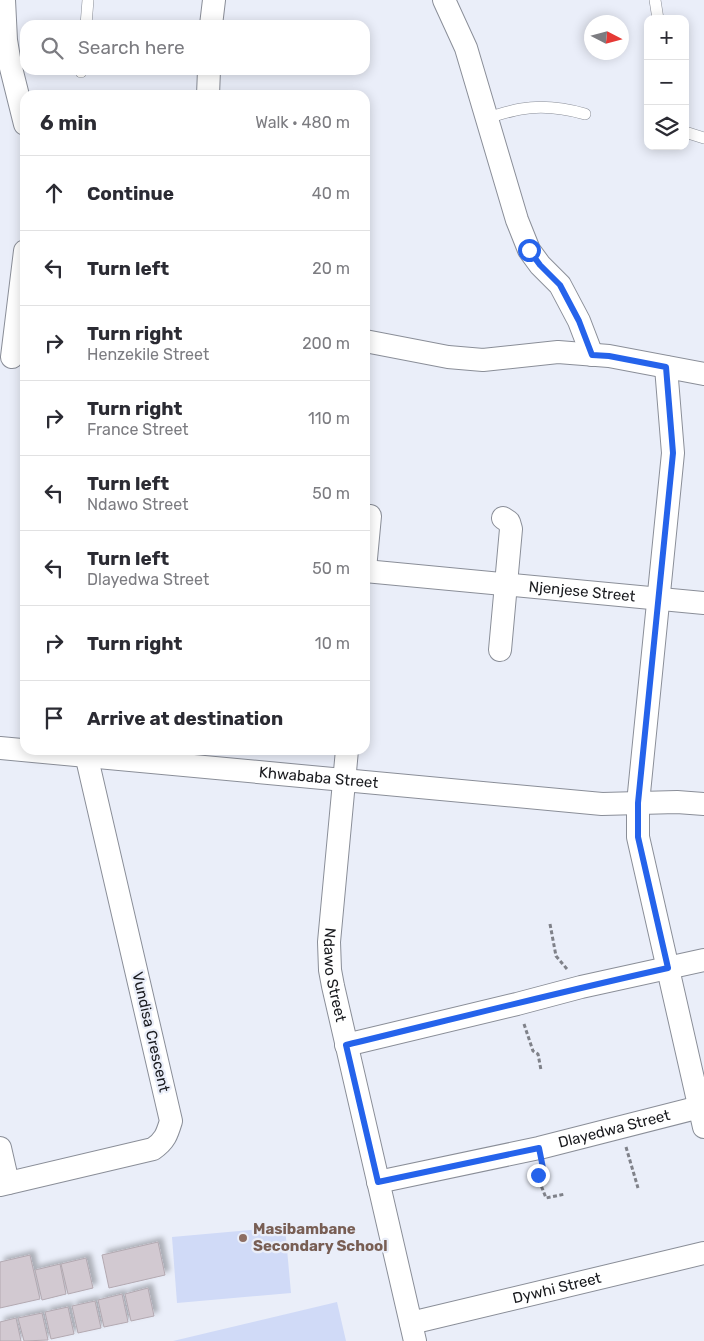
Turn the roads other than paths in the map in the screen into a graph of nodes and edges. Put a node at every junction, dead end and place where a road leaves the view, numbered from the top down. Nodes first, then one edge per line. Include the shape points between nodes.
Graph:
1 (4, 0) edge
2 (88, 0) edge
3 (214, 0) edge
4 (444, 0) edge
5 (655, 0) edge
6 (657, 15) edge
7 (86, 20) edge
8 (212, 20) edge
9 (209, 75) edge
10 (208, 90) edge
11 (20, 104) edge
12 (585, 114) dead end
13 (486, 118) junction
14 (689, 133) edge
15 (704, 138) edge
16 (20, 291) edge
17 (370, 342) edge
18 (592, 355) junction
19 (12, 356) edge
20 (666, 367) junction
21 (704, 374) edge
22 (503, 518) dead end
23 (370, 570) edge
24 (505, 584) junction
25 (658, 599) junction
26 (704, 603) edge
27 (500, 650) dead end
28 (0, 748) edge
29 (20, 749) edge
30 (86, 755) edge
31 (105, 755) edge
32 (347, 755) edge
33 (344, 780) junction
34 (638, 803) junction
35 (704, 804) edge
36 (704, 960) edge
37 (668, 968) junction
38 (346, 1045) junction
39 (703, 1114) edge
40 (0, 1148) edge
41 (378, 1182) junction
42 (4, 1184) edge
43 (704, 1253) edge
44 (413, 1332) edge

1 - 11 street via 6,40
2 - 7 lane
3 - 8 street
4 - 13 street via 466,48
5 - 6 lane
9 - 10 street
12 - 13 lane via 548,107 521,109
13 - 18 street via 529,250 560,285
14 - 15 lane
16 - 19 street
17 - 18 street via 448,357 483,360 558,352
18 - 20 street
20 - 21 street
20 - 25 street via 673,453
22 - 24 street via 511,529
23 - 24 street, Njenjese Street
24 - 25 street, Njenjese Street
24 - 27 street
25 - 26 street, Njenjese Street
25 - 34 street
28 - 29 street, Khwababa Street
30 - 42 street, Vundisa Crescent via 171,1121 162,1143 153,1149
31 - 33 street, Khwababa Street
32 - 33 street, Ndawo Street
33 - 34 street, Khwababa Street via 602,804
33 - 38 street, Ndawo Street via 329,942 330,970
34 - 35 street, Khwababa Street
34 - 37 street via 638,837
36 - 37 street
37 - 38 street
37 - 39 street
38 - 41 street, Ndawo Street
39 - 41 street, Dlayedwa Street via 620,1127 539,1148
40 - 42 street
41 - 44 street, Ndawo Street
43 - 44 street, Dywhi Street

